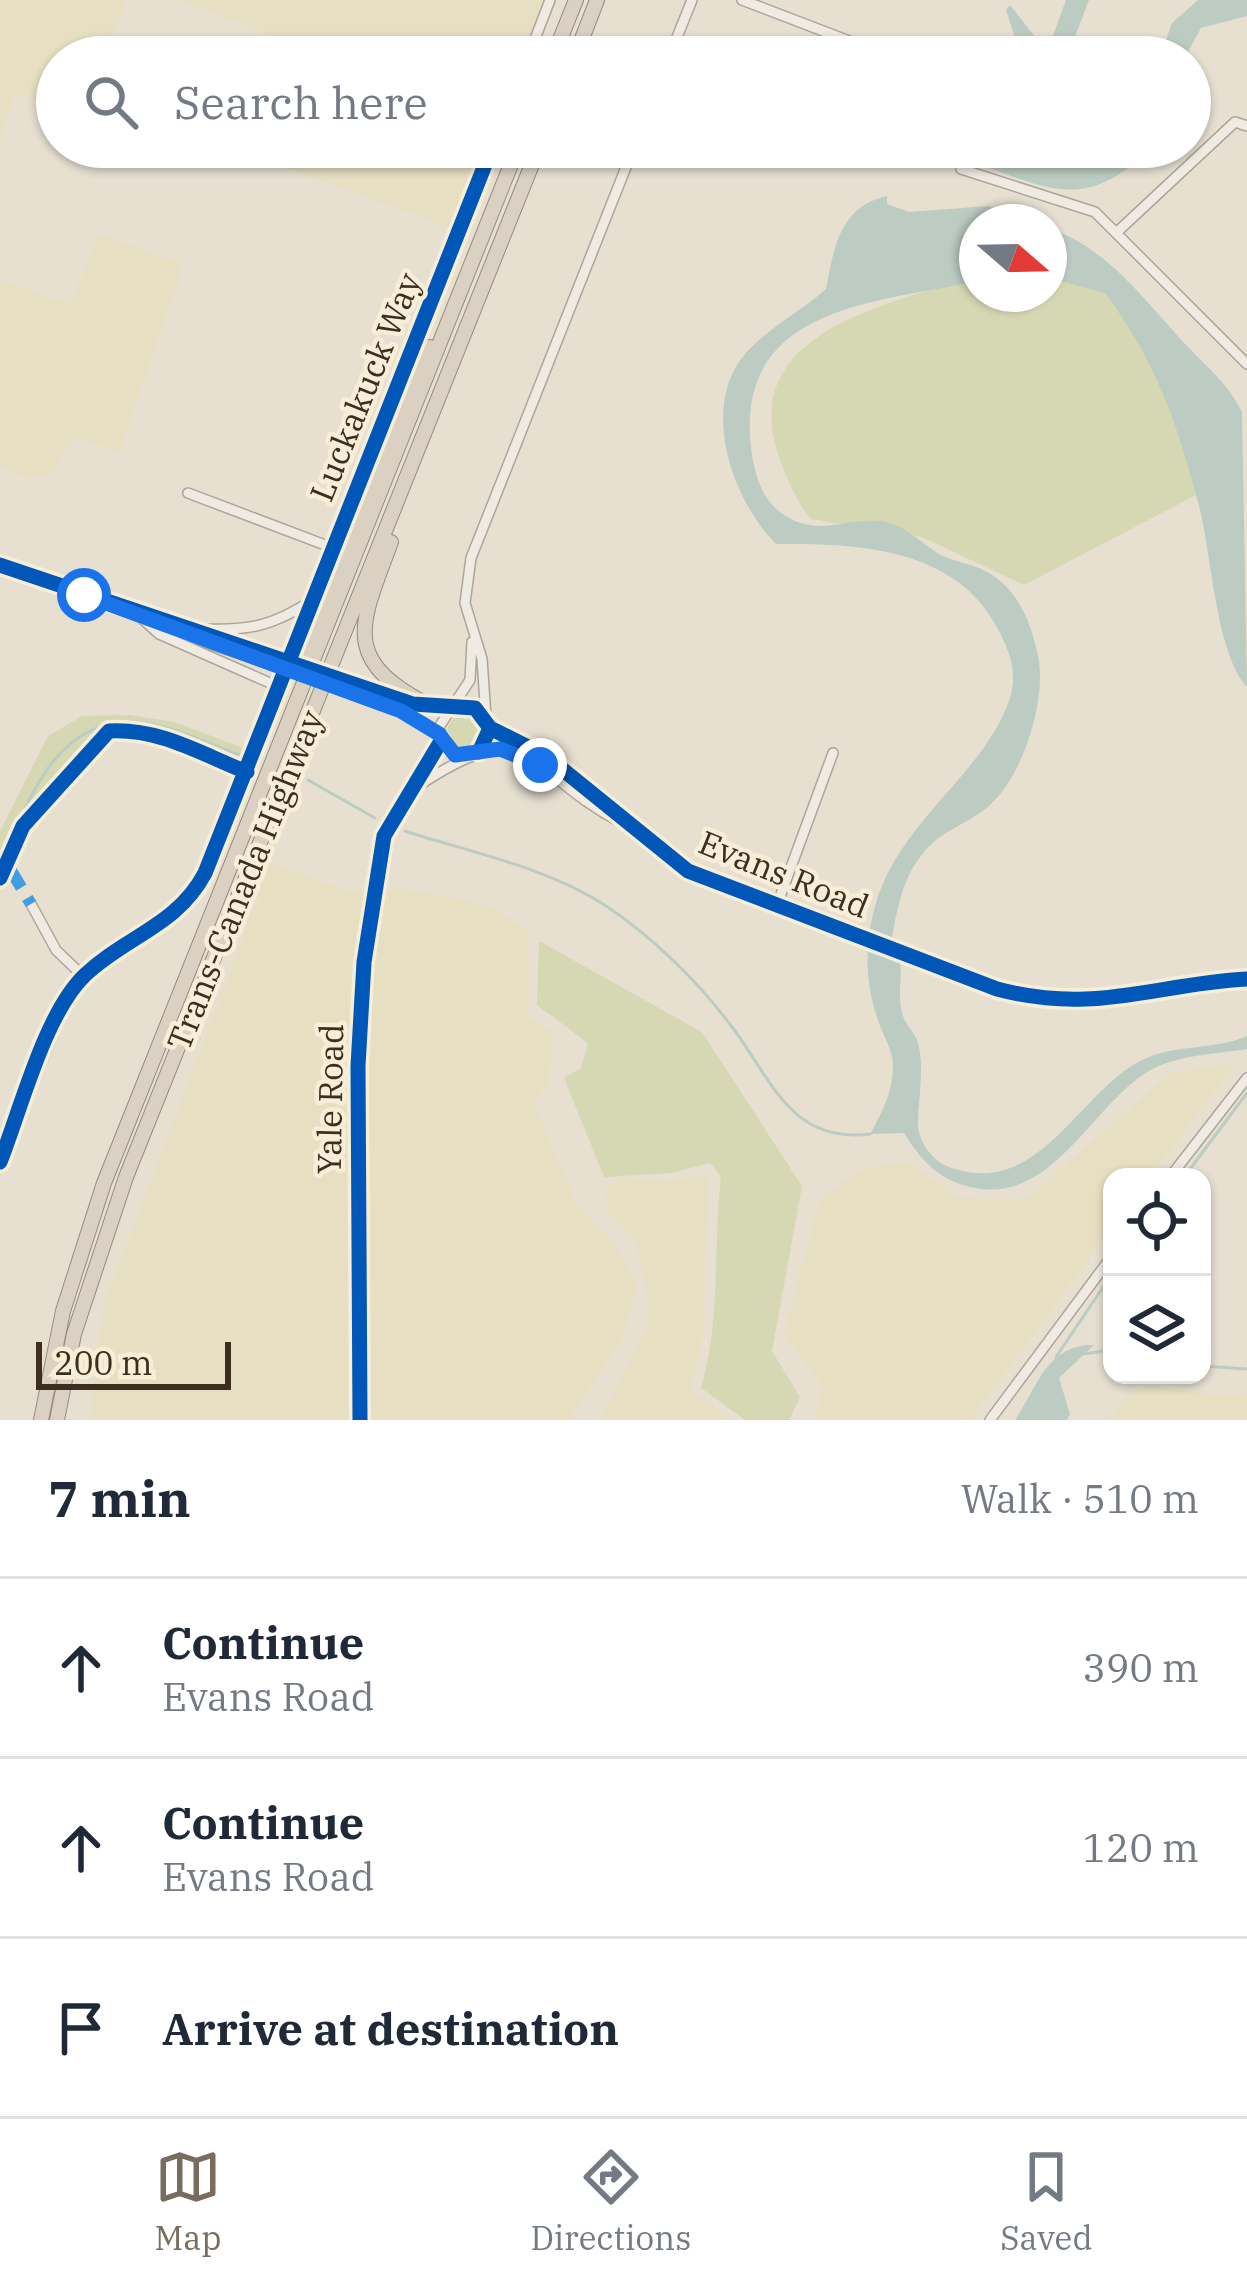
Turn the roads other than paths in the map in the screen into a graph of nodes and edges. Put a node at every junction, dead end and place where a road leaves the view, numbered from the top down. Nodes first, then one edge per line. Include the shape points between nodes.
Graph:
1 (550, 0) edge
2 (576, 0) edge
3 (597, 0) edge
4 (692, 0) edge
5 (742, 0) edge
6 (536, 36) edge
7 (561, 36) edge
8 (582, 36) edge
9 (678, 36) edge
10 (835, 36) edge
11 (1247, 126) edge
12 (1211, 144) edge
13 (484, 168) edge
14 (510, 168) edge
15 (531, 168) edge
16 (626, 168) edge
17 (961, 168) edge
18 (1186, 168) edge
19 (1116, 233) junction
20 (456, 302) junction
21 (1247, 364) edge
22 (445, 385) junction
23 (188, 493) dead end
24 (334, 548) junction
25 (0, 565) edge
26 (313, 599) junction
27 (134, 612) junction
28 (283, 620) junction
29 (160, 621) junction
30 (192, 629) junction
31 (301, 630) junction
32 (472, 637) junction
33 (286, 666) junction
34 (352, 689) junction
35 (432, 707) junction
36 (454, 708) junction
37 (488, 723) junction
38 (440, 738) junction
39 (479, 752) junction
40 (833, 754) dead end
41 (462, 757) junction
42 (412, 789) junction
43 (627, 826) junction
44 (31, 904) dead end
45 (777, 905) junction
46 (83, 976) junction
47 (1247, 979) edge
48 (1247, 1078) edge
49 (0, 1118) edge
50 (15, 1124) junction
51 (0, 1162) edge
52 (1177, 1168) edge
53 (1103, 1268) edge
54 (38, 1420) edge
55 (61, 1420) edge
56 (360, 1420) edge
57 (990, 1420) edge

1 - 6 street
2 - 7 highway
3 - 8 highway
4 - 9 street
5 - 10 street
11 - 12 street via 1235,122
13 - 24 street, Luckakuck Way
14 - 20 highway, Trans-Canada Highway
15 - 22 highway, Trans-Canada Highway
16 - 32 street via 472,556 465,602
17 - 19 street via 1083,207
18 - 19 street
19 - 21 street
20 - 33 highway via 440,320
20 - 54 highway, Trans-Canada Highway via 75,1267 47,1353
22 - 35 highway via 362,627 376,672
22 - 55 highway, Trans-Canada Highway via 126,1177 83,1301
23 - 24 street
24 - 26 street, Luckakuck Way
25 - 27 street
26 - 28 street
26 - 31 street, Luckakuck Way
27 - 29 street
27 - 33 street via 159,634
28 - 30 street via 238,632
28 - 31 street
29 - 30 street
29 - 33 street
30 - 33 street
31 - 33 street, Luckakuck Way
32 - 36 street via 470,680
32 - 37 street
33 - 34 street, bridge
33 - 46 street, Luckakuck Way via 194,892 164,923
34 - 35 street
34 - 38 street via 415,717
35 - 36 street
36 - 37 street via 468,706
36 - 38 street via 441,720
37 - 39 street
37 - 43 street, Evans Road via 546,756
38 - 41 street
38 - 42 street, Yale Road
39 - 41 street
39 - 43 street, Evans Road via 528,757
40 - 45 street
41 - 42 street, Yale Road
42 - 56 street, Yale Road via 384,836 364,962
43 - 45 street, Evans Road via 688,872
44 - 46 street via 56,950
45 - 47 street, Evans Road via 1043,1000 1128,999
46 - 50 street, Luckakuck Way via 57,1016
48 - 52 street
49 - 50 street
50 - 51 street, Luckakuck Way
53 - 57 street

